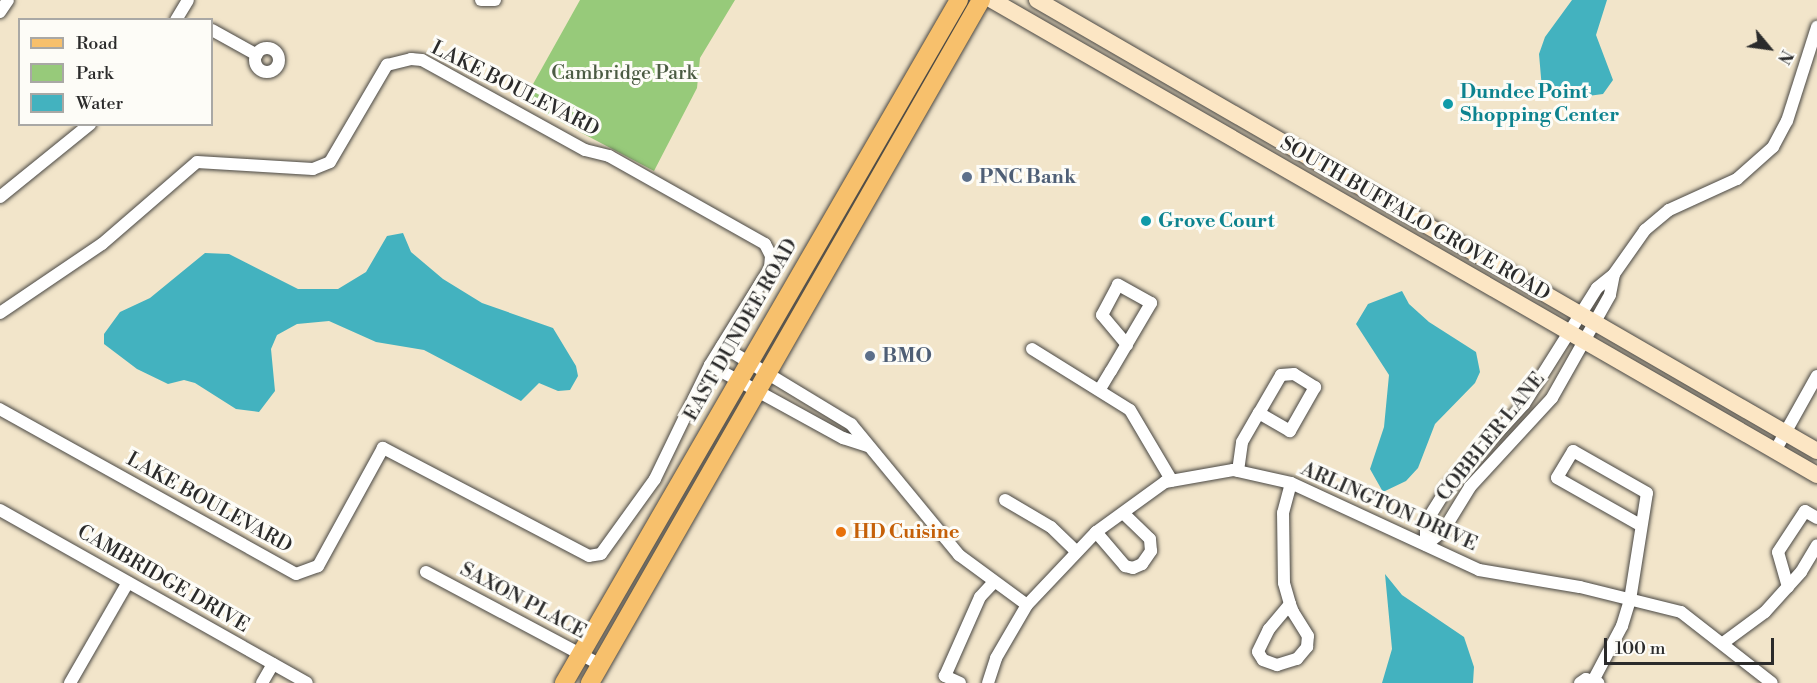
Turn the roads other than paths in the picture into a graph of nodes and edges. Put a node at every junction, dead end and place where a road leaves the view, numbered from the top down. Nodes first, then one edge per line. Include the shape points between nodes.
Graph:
1 (8, 0) edge
2 (188, 0) edge
3 (481, 0) edge
4 (495, 0) edge
5 (959, 0) edge
6 (981, 0) edge
7 (992, 0) edge
8 (1037, 0) edge
9 (0, 12) edge
10 (183, 18) edge
11 (1817, 27) edge
12 (213, 31) edge
13 (256, 55) dead end
14 (88, 126) edge
15 (0, 197) edge
16 (1614, 274) junction
17 (0, 313) edge
18 (1573, 324) junction
19 (1589, 333) junction
20 (1127, 345) junction
21 (722, 346) junction
22 (1032, 349) dead end
23 (750, 360) junction
24 (710, 365) junction
25 (767, 371) junction
26 (1817, 376) edge
27 (740, 378) junction
28 (757, 389) junction
29 (1100, 389) junction
30 (0, 409) edge
31 (1259, 413) junction
32 (1785, 432) junction
33 (868, 446) junction
34 (1775, 451) junction
35 (1817, 451) edge
36 (1238, 471) junction
37 (1817, 475) edge
38 (1172, 481) junction
39 (1291, 483) junction
40 (1005, 501) dead end
41 (0, 510) edge
42 (1123, 513) junction
43 (1817, 518) edge
44 (1640, 525) junction
45 (1096, 532) junction
46 (1426, 545) junction
47 (1817, 545) edge
48 (1076, 550) junction
49 (426, 572) dead end
50 (128, 582) junction
51 (993, 583) junction
52 (1788, 587) junction
53 (1630, 600) junction
54 (1290, 604) junction
55 (1027, 605) junction
56 (1723, 643) junction
57 (580, 653) junction
58 (273, 664) junction
59 (601, 665) junction
60 (1596, 681) edge
61 (70, 683) edge
62 (262, 683) edge
63 (307, 683) edge
64 (564, 683) edge
65 (590, 683) edge
66 (960, 683) edge
67 (988, 683) edge
68 (1580, 683) edge
69 (1772, 683) edge

1 - 9 street
2 - 10 street
3 - 4 street
5 - 23 main road, EAST DUNDEE ROAD
6 - 25 main road
7 - 18 main road, SOUTH BUFFALO GROVE ROAD
8 - 18 main road, SOUTH BUFFALO GROVE ROAD
11 - 16 street via 1787,121 1773,147 1737,179 1669,210 1645,230
12 - 13 street
14 - 15 street
16 - 18 street, COBBLER LANE via 1597,288
16 - 19 street, COBBLER LANE via 1610,295
17 - 21 street, LAKE BOULEVARD via 102,244 197,162 282,169 313,169 330,162 387,65 411,59 422,60 585,150 609,156 765,244 771,256 770,268
18 - 19 main road, SOUTH BUFFALO GROVE ROAD
18 - 46 street, COBBLER LANE via 1524,404 1447,488 1425,522
19 - 32 main road, SOUTH BUFFALO GROVE ROAD
19 - 34 main road, SOUTH BUFFALO GROVE ROAD
19 - 46 street, COBBLER LANE via 1541,412 1470,487 1443,531
20 - 20 street via 1151,303 1118,285 1102,315
20 - 29 street
21 - 23 street
21 - 24 street, LAKE BOULEVARD
22 - 29 street
23 - 25 street
23 - 27 main road, EAST DUNDEE ROAD
24 - 27 street
24 - 30 street, LAKE BOULEVARD via 655,479 601,554 589,555 383,448 318,566 296,574
25 - 28 main road
25 - 33 street via 851,424
26 - 32 street
27 - 28 street
27 - 57 main road, EAST DUNDEE ROAD
28 - 33 street via 843,438
28 - 59 main road
29 - 38 street via 1130,410
31 - 31 street via 1290,431 1315,387 1294,374 1281,375
31 - 36 street via 1242,442
32 - 34 street
32 - 35 main road, SOUTH BUFFALO GROVE ROAD
33 - 51 street via 959,555
34 - 37 main road, SOUTH BUFFALO GROVE ROAD
36 - 38 street, ARLINGTON DRIVE
36 - 39 street, ARLINGTON DRIVE
38 - 42 street, ARLINGTON DRIVE
39 - 46 street, ARLINGTON DRIVE
39 - 54 street via 1283,513 1284,583
40 - 48 street via 1051,527
41 - 50 street, CAMBRIDGE DRIVE
42 - 45 street, ARLINGTON DRIVE
42 - 45 street via 1150,539 1151,551 1142,564 1125,566
43 - 52 street via 1805,512 1778,552
44 - 44 street via 1647,493 1573,451 1557,478
44 - 53 street
45 - 48 street, ARLINGTON DRIVE
46 - 53 street, ARLINGTON DRIVE via 1479,570
47 - 52 street
48 - 55 street, ARLINGTON DRIVE
49 - 57 street, SAXON PLACE
50 - 58 street, CAMBRIDGE DRIVE
50 - 61 street
51 - 55 street
51 - 66 street via 980,597 945,676
52 - 56 street via 1765,612
53 - 56 street, ARLINGTON DRIVE via 1681,612
53 - 60 street
54 - 54 street via 1269,629 1258,652 1263,660 1277,665 1297,659 1307,647 1304,625
55 - 67 street, ARLINGTON DRIVE via 996,658
56 - 69 street, ARLINGTON DRIVE
57 - 59 street, SAXON PLACE
57 - 64 main road, EAST DUNDEE ROAD
58 - 62 street
58 - 63 street, CAMBRIDGE DRIVE
59 - 65 main road
60 - 68 street

